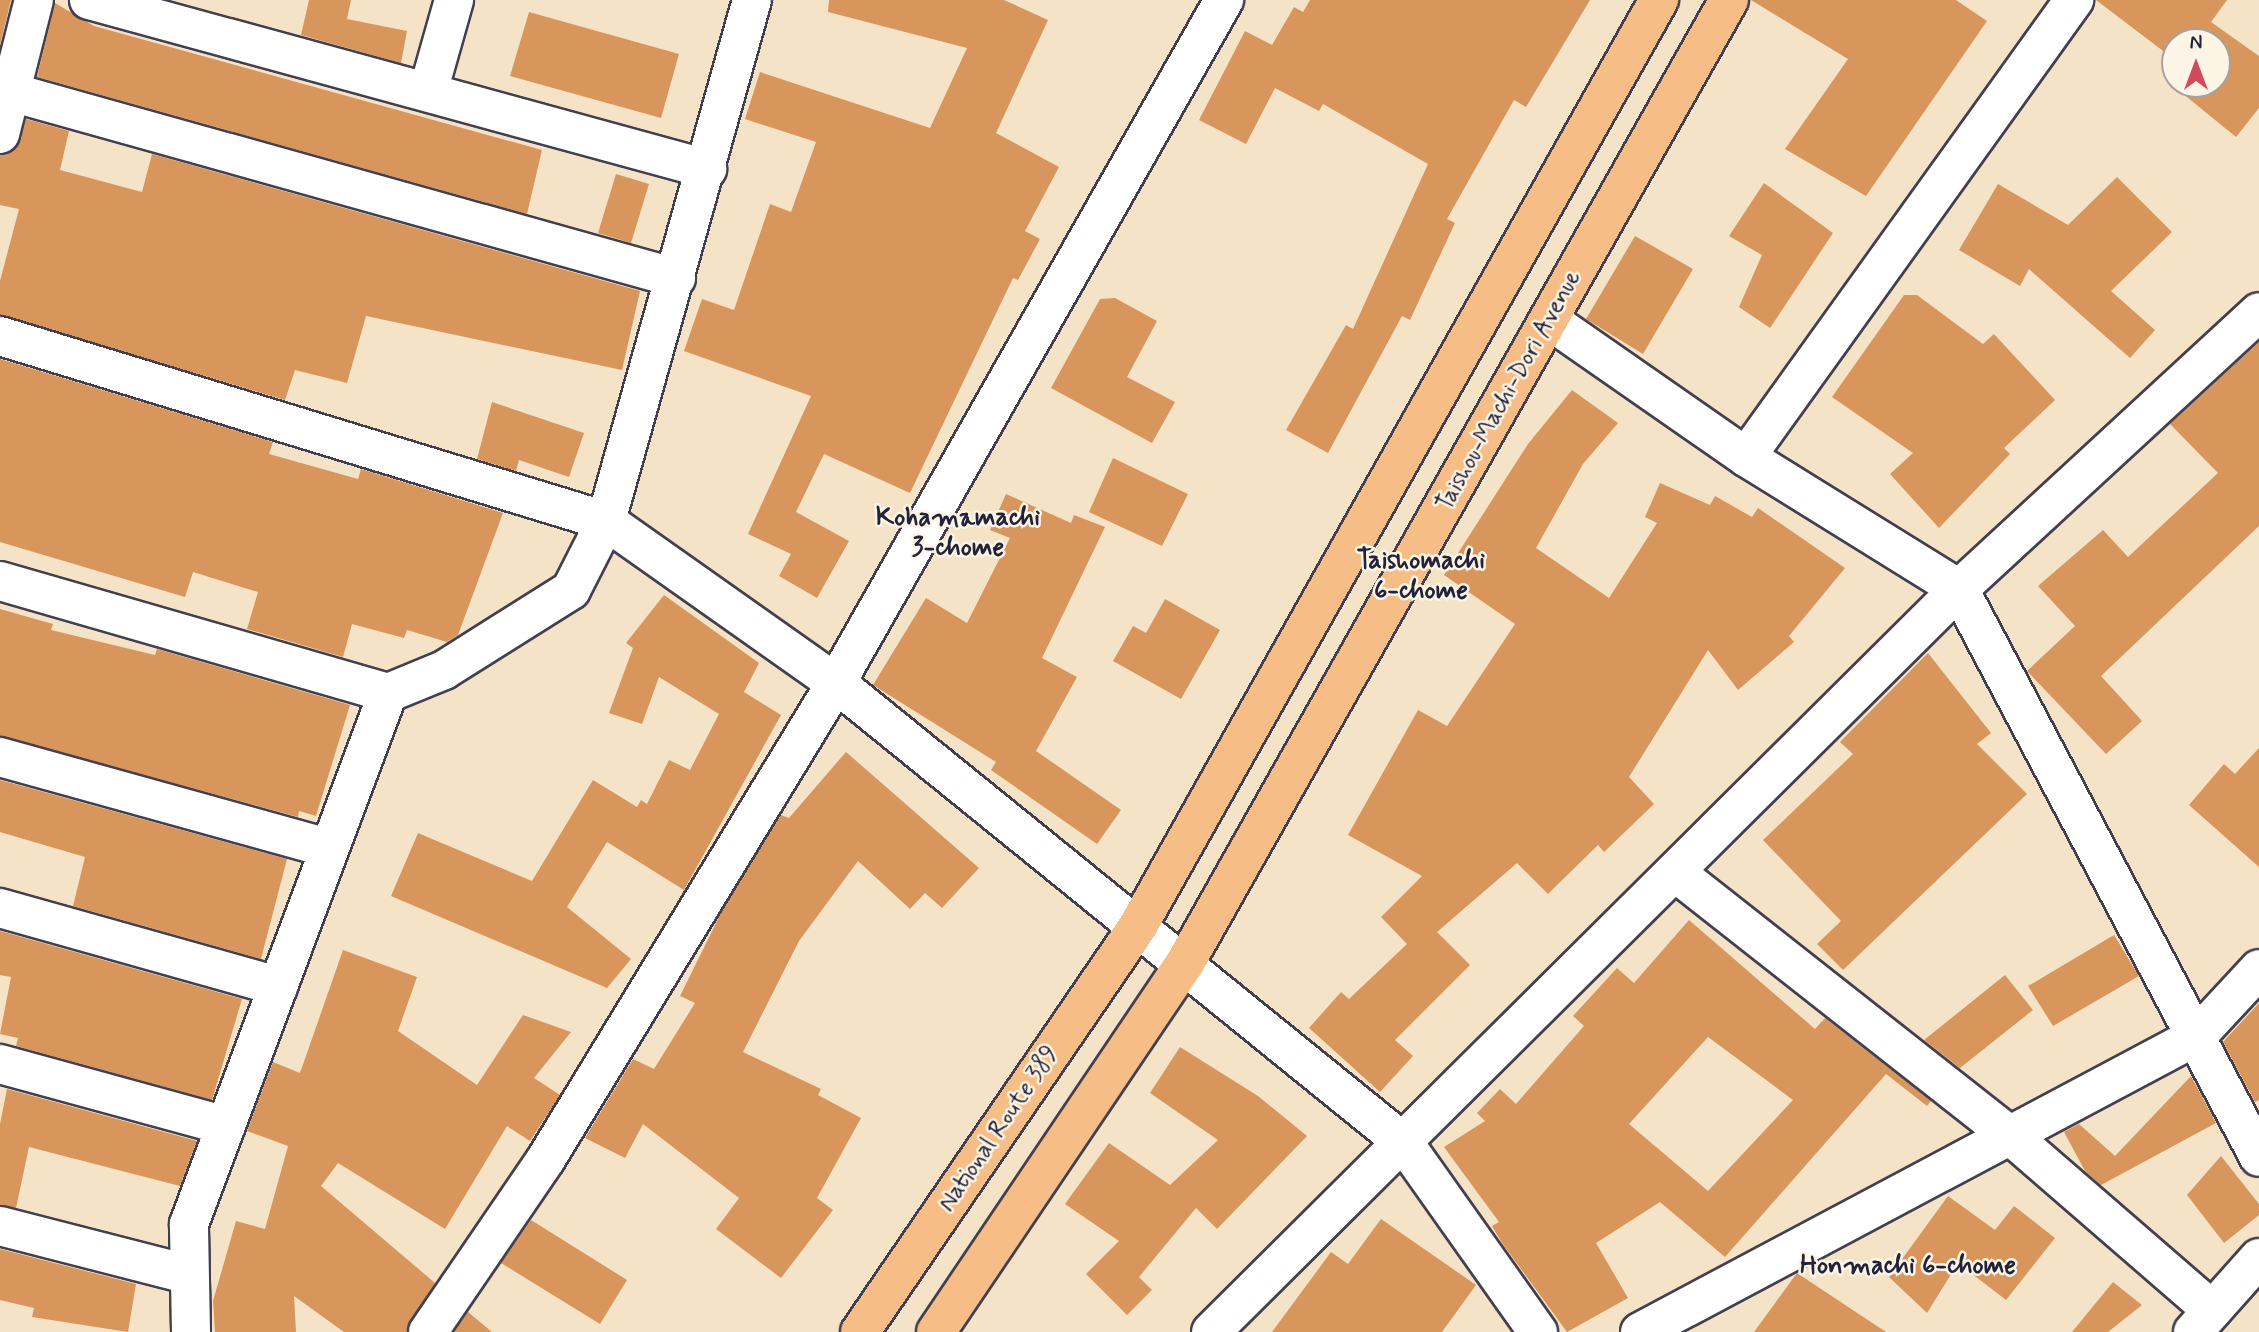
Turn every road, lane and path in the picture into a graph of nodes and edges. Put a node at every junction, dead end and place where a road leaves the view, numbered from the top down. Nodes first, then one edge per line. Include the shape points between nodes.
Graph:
1 (34, 0) edge
2 (89, 0) edge
3 (454, 0) edge
4 (752, 0) edge
5 (1224, 0) edge
6 (1659, 0) edge
7 (1729, 0) edge
8 (2074, 0) edge
9 (5, 90) edge
10 (428, 92) junction
11 (0, 134) edge
12 (707, 169) junction
13 (676, 278) junction
14 (2259, 312) edge
15 (1549, 320) junction
16 (0, 336) edge
17 (1746, 457) junction
18 (606, 521) junction
19 (0, 581) edge
20 (1959, 589) junction
21 (836, 683) junction
22 (388, 693) junction
23 (0, 757) edge
24 (329, 848) junction
25 (1675, 872) junction
26 (0, 908) edge
27 (1138, 926) junction
28 (1185, 963) junction
29 (2259, 969) edge
30 (278, 986) junction
31 (2197, 1036) junction
32 (0, 1064) edge
33 (226, 1126) junction
34 (2011, 1136) junction
35 (1404, 1143) junction
36 (2259, 1157) edge
37 (0, 1226) edge
38 (2259, 1258) edge
39 (187, 1274) junction
40 (2203, 1321) edge
41 (1669, 1327) edge
42 (191, 1332) edge
43 (428, 1332) edge
44 (860, 1332) edge
45 (936, 1332) edge
46 (1211, 1332) edge
47 (1538, 1332) edge

1 - 9 street
2 - 10 street
3 - 10 street
4 - 12 street
5 - 21 street
6 - 27 highway
7 - 15 highway, Taishou-Machi-Dori Avenue
8 - 17 street
9 - 11 street
9 - 13 street
10 - 12 street
12 - 13 street
13 - 18 street
14 - 20 street
15 - 17 street
15 - 28 highway, Taishou-Machi-Dori Avenue
16 - 18 street
17 - 20 street
18 - 21 street
18 - 22 street via 571,590 444,670
19 - 22 street
20 - 25 street
20 - 31 street
21 - 27 street
21 - 43 street via 546,1159
22 - 24 street
23 - 24 street
24 - 30 street
25 - 34 street
25 - 35 street
26 - 30 street
27 - 28 street
27 - 44 highway, National Route 389
28 - 35 street
28 - 45 highway
29 - 31 street
30 - 33 street
31 - 34 street
31 - 36 street
32 - 33 street
33 - 39 street via 189,1224
34 - 40 street
34 - 41 street
35 - 46 street
35 - 47 street
37 - 39 street
38 - 40 street
39 - 42 street

